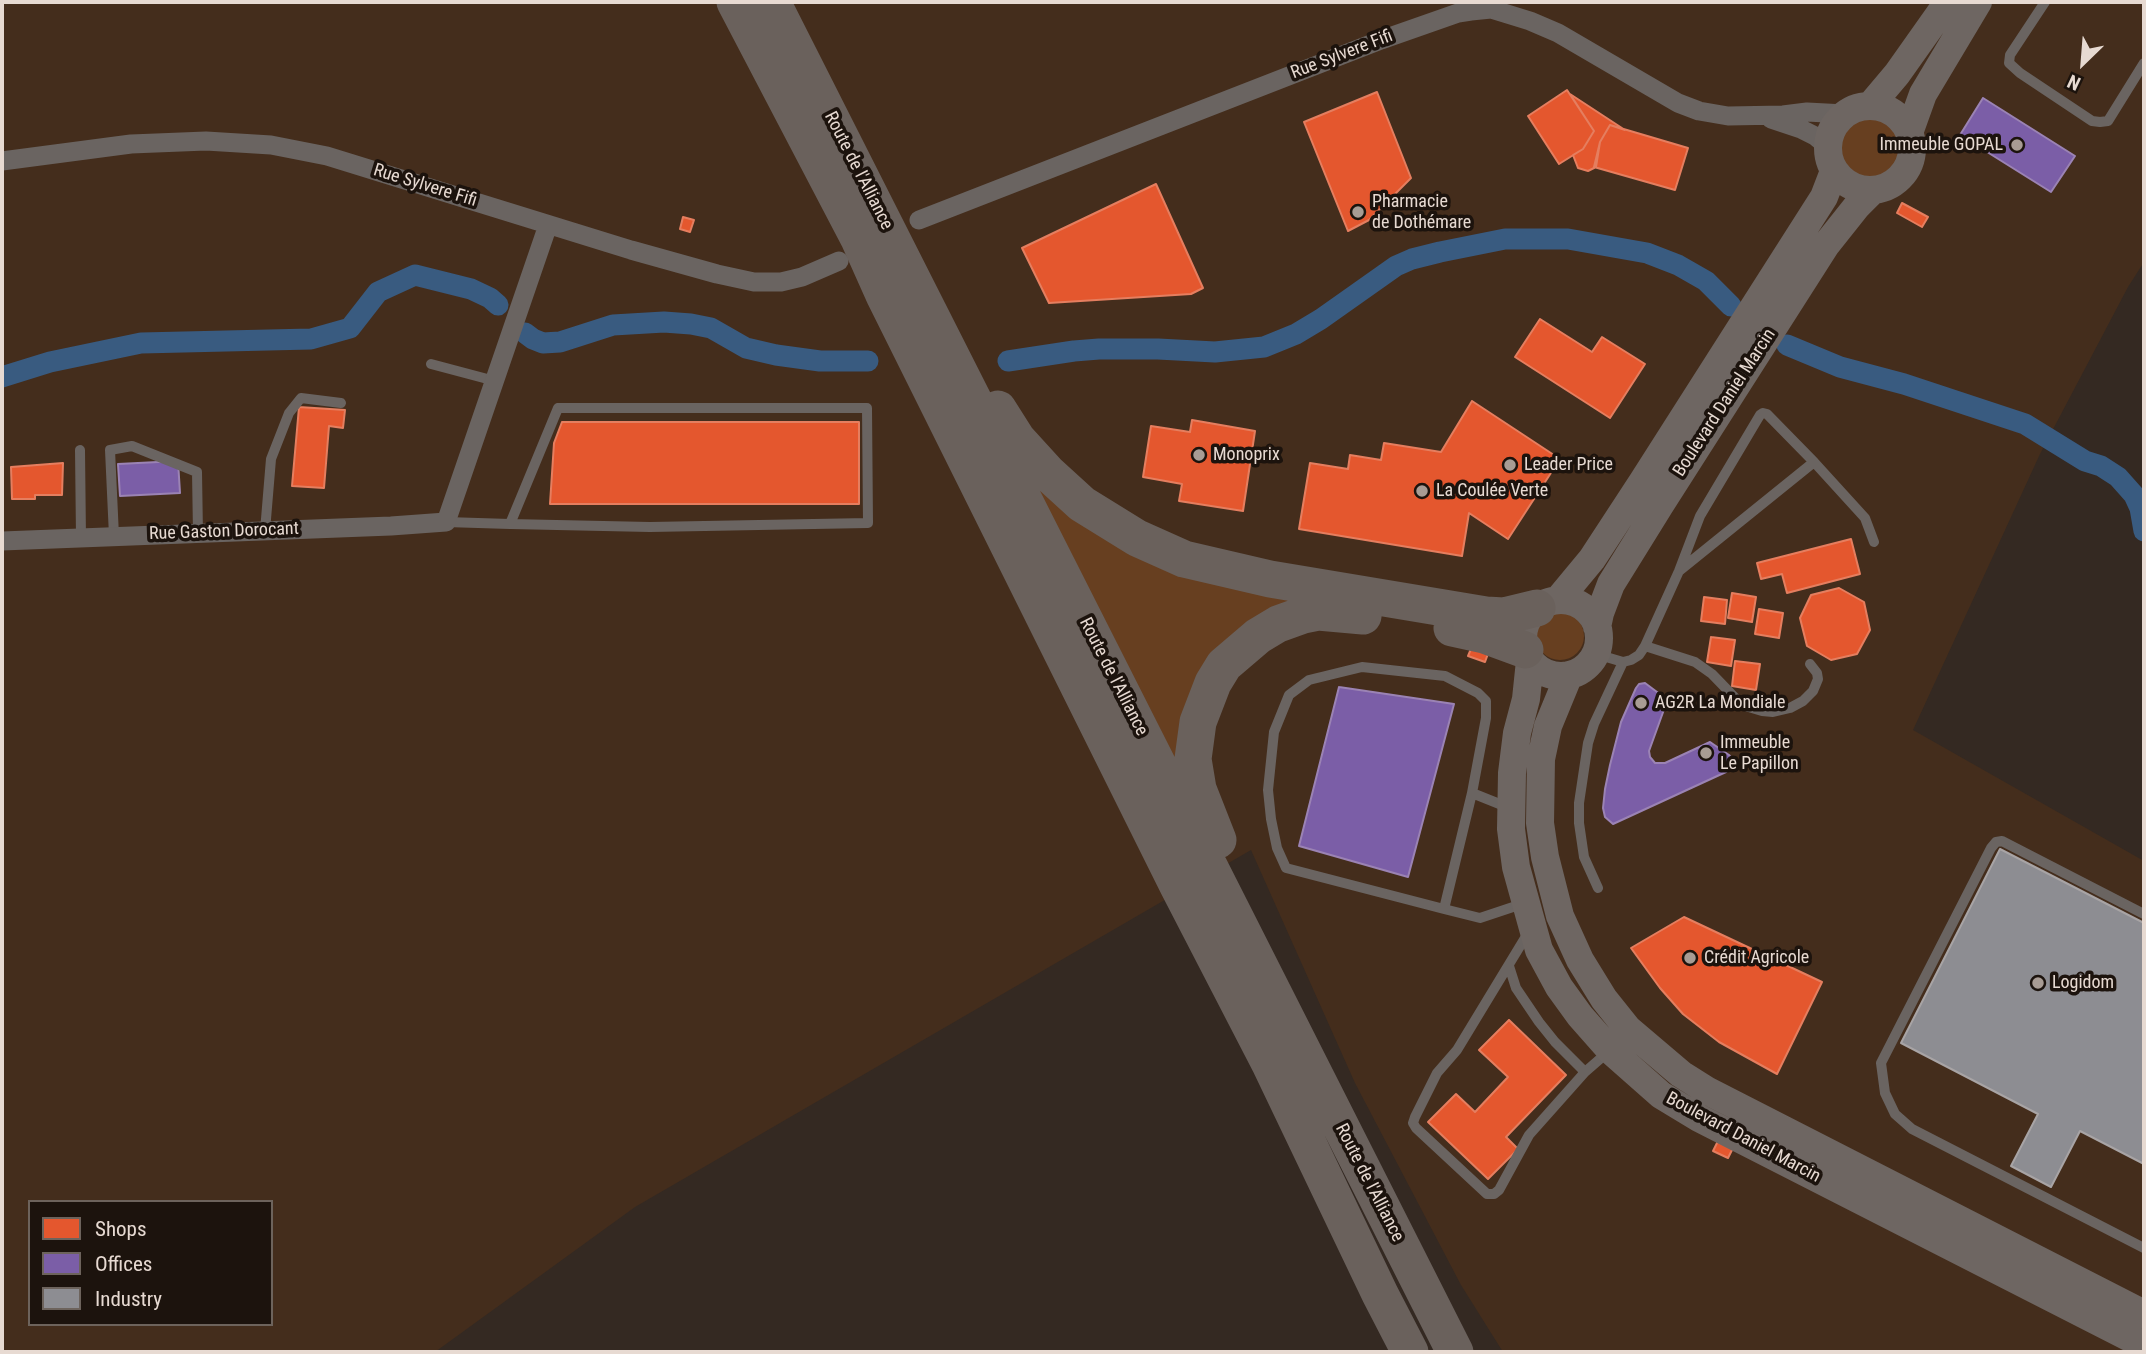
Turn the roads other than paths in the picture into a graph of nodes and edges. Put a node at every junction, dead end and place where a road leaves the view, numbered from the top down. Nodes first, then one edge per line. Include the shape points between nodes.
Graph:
1 (717, 2) edge
2 (735, 2) edge
3 (772, 2) edge
4 (782, 2) edge
5 (1948, 2) edge
6 (1978, 2) edge
7 (2045, 2) edge
8 (1490, 6) edge
9 (780, 55) junction
10 (2144, 63) edge
11 (1858, 110) junction
12 (1764, 116) junction
13 (1909, 133) junction
14 (1830, 158) junction
15 (2, 161) edge
16 (1872, 191) junction
17 (919, 220) dead end
18 (548, 225) junction
19 (839, 261) dead end
20 (915, 283) junction
21 (431, 364) dead end
22 (495, 381) junction
23 (341, 403) dead end
24 (80, 450) dead end
25 (1814, 462) junction
26 (446, 522) junction
27 (510, 523) junction
28 (265, 531) junction
29 (198, 534) junction
30 (114, 537) junction
31 (80, 538) junction
32 (2, 541) edge
33 (1874, 542) dead end
34 (1679, 571) junction
35 (1548, 604) junction
36 (1597, 641) junction
37 (1645, 646) junction
38 (1528, 655) junction
39 (1623, 662) junction
40 (1810, 664) dead end
41 (1569, 676) junction
42 (1472, 793) junction
43 (1511, 808) junction
44 (1598, 888) dead end
45 (1444, 909) junction
46 (2144, 914) edge
47 (1529, 915) junction
48 (1510, 966) junction
49 (1278, 1002) junction
50 (1610, 1050) junction
51 (1270, 1064) junction
52 (1585, 1072) junction
53 (2144, 1248) edge
54 (2144, 1314) edge
55 (2144, 1345) edge
56 (1394, 1352) edge
57 (1410, 1352) edge
58 (1455, 1352) edge

1 - 9 highway
2 - 9 highway, Route de l'Alliance
3 - 9 highway, Route de l'Alliance
4 - 9 highway
5 - 11 main road via 1897,74
6 - 13 main road via 1928,85
7 - 10 lane via 2009,63 2092,121 2108,121
8 - 12 street, Rue Sylvere Fifi via 1558,33 1678,103 1726,116
8 - 17 street, Rue Sylvere Fifi via 1414,28
9 - 20 highway, Route de l'Alliance
9 - 51 highway, Route de l'Alliance via 880,286
11 - 12 street, Rue Sylvere Fifi
11 - 13 main road via 1882,108
11 - 14 main road via 1836,123 1830,134
12 - 14 street, Rue Sylvere Fifi via 1801,129
13 - 16 main road via 1911,159 1905,171 1885,188
14 - 16 main road via 1850,186
14 - 35 main road, Boulevard Daniel Marcin via 1824,197 1592,559
15 - 18 street, Rue Sylvere Fifi via 131,144 206,141 271,145 327,156
16 - 36 main road, Boulevard Daniel Marcin via 1826,245 1611,584 1600,613
18 - 19 street, Rue Sylvere Fifi via 754,282 802,277
18 - 22 street
20 - 35 highway via 1017,439 1082,504 1138,538 1211,566 1377,598 1504,616
20 - 49 highway, Route de l'Alliance
21 - 22 lane
22 - 26 street
23 - 28 lane via 300,398 289,413 271,459
24 - 31 lane
25 - 33 lane via 1866,518
25 - 34 lane
25 - 34 lane via 1767,414 1760,415 1700,516
26 - 27 lane
26 - 28 street, Rue Gaston Dorocant
27 - 27 lane via 650,527 868,523 867,408 558,408
28 - 29 street, Rue Gaston Dorocant
29 - 30 street, Rue Gaston Dorocant
29 - 30 lane via 197,472 132,446 110,450
30 - 31 street, Rue Gaston Dorocant
31 - 32 street, Rue Gaston Dorocant
34 - 37 lane
35 - 36 main road via 1571,601 1583,607 1592,615
35 - 38 main road via 1525,623 1523,641
36 - 39 lane
36 - 41 main road via 1586,667
37 - 39 lane via 1632,660
37 - 40 lane via 1695,662 1742,705 1762,711 1790,708 1803,701 1817,686 1817,673
38 - 41 main road via 1544,672
38 - 43 main road, Boulevard Daniel Marcin via 1527,699 1517,733
38 - 49 highway via 1458,629 1318,612 1268,630 1224,665 1202,709 1193,759 1198,789
39 - 44 lane via 1588,743 1579,803 1584,857
41 - 54 main road, Boulevard Daniel Marcin via 1548,726 1541,759 1540,823 1545,857 1560,916 1580,960 1628,1029 1709,1091
42 - 43 lane
42 - 45 lane
42 - 45 lane via 1486,718 1486,701 1478,693 1444,676 1362,667 1309,680 1289,695 1274,732 1268,790 1277,848 1286,868
43 - 47 main road, Boulevard Daniel Marcin via 1516,867
45 - 47 lane via 1480,918
46 - 53 lane via 1996,842 1881,1063 1885,1093 1895,1114 1912,1129
47 - 48 lane
47 - 50 main road, Boulevard Daniel Marcin via 1539,950 1559,987
48 - 52 lane via 1516,989 1539,1022
48 - 52 lane via 1457,1050 1437,1073 1415,1117 1416,1128 1487,1194 1494,1194 1529,1135
49 - 58 highway, Route de l'Alliance
50 - 52 lane
50 - 55 main road, Boulevard Daniel Marcin via 1661,1095 1699,1118
51 - 56 highway via 1275,1097 1292,1139
51 - 57 highway, Route de l'Alliance

